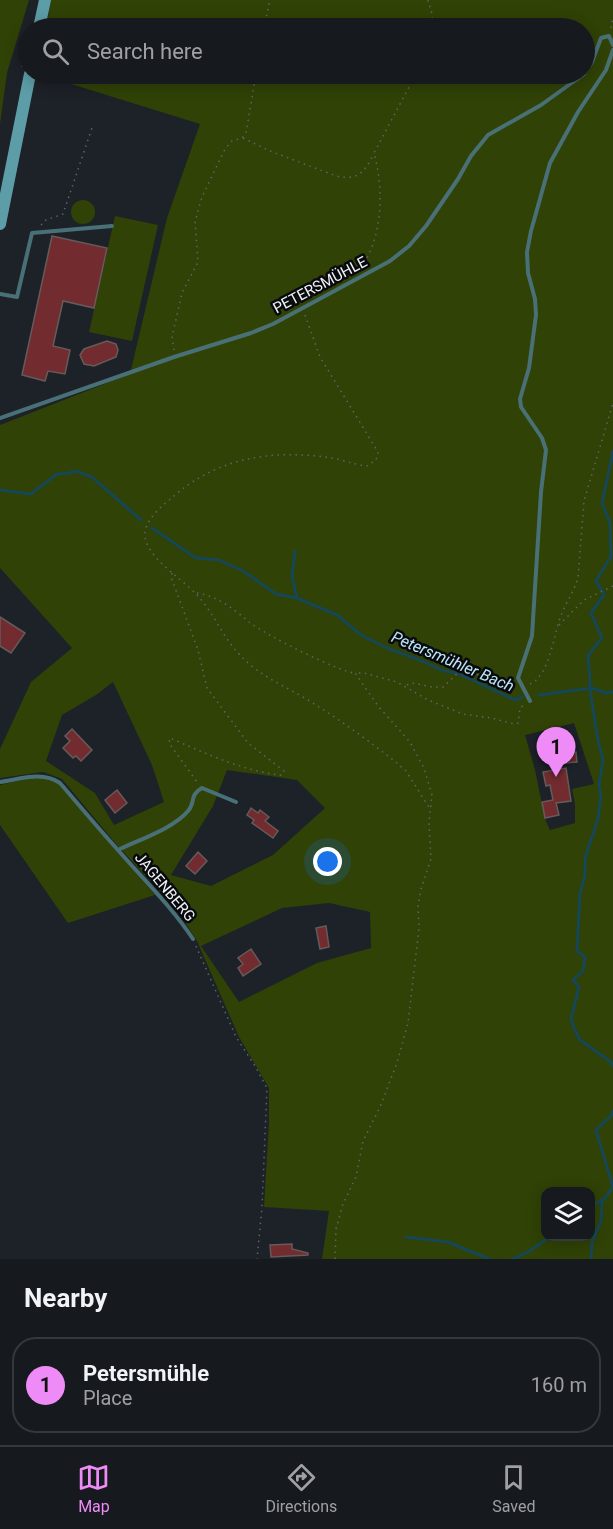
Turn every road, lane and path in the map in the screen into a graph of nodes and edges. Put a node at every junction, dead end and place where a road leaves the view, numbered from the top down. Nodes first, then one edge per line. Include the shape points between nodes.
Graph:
1 (45, 0) edge
2 (270, 0) edge
3 (428, 0) edge
4 (613, 17) edge
5 (41, 18) edge
6 (266, 18) edge
7 (432, 18) edge
8 (609, 36) junction
9 (613, 45) edge
10 (613, 50) edge
11 (595, 54) edge
12 (28, 84) edge
13 (254, 84) edge
14 (411, 84) edge
15 (570, 84) edge
16 (93, 124) dead end
17 (242, 138) junction
18 (374, 153) junction
19 (0, 224) edge
20 (112, 226) dead end
21 (32, 233) junction
22 (352, 281) junction
23 (0, 294) edge
24 (302, 309) junction
25 (174, 357) junction
26 (613, 403) edge
27 (0, 418) edge
28 (172, 572) junction
29 (613, 586) edge
30 (195, 592) junction
31 (558, 626) junction
32 (355, 673) junction
33 (518, 678) junction
34 (406, 686) junction
35 (523, 686) junction
36 (530, 701) joint
37 (0, 782) edge
38 (202, 788) junction
39 (236, 802) dead end
40 (430, 809) junction
41 (118, 850) junction
42 (193, 939) joint
43 (257, 1259) edge
44 (335, 1259) edge

1 - 5 main road
2 - 6 path
3 - 7 path
4 - 8 path
8 - 9 lane
8 - 11 lane, PETERSMÜHLE via 599,41
10 - 33 lane via 606,70 550,163 527,252 536,315 529,368 520,399 546,450 532,636
12 - 19 main road
13 - 17 path
14 - 18 path
15 - 22 lane, PETERSMÜHLE via 542,105 489,135 412,242 390,261
16 - 21 path via 63,214 46,220
17 - 18 path via 348,178 361,172
17 - 25 path via 225,149 202,197 195,222 197,266 185,283 179,302 172,338
18 - 22 path via 379,172 379,219 372,249
20 - 21 lane
21 - 23 lane via 17,297
22 - 24 lane, PETERSMÜHLE
24 - 25 lane, PETERSMÜHLE via 251,333
24 - 28 path via 320,357 378,452 376,460 367,466 318,456 262,457 239,460 210,472 164,505 145,531 152,553
25 - 27 lane, PETERSMÜHLE
26 - 31 path via 584,501 578,578
28 - 30 path
28 - 38 path via 207,688 248,742 284,771 281,775 262,771 170,738 169,743
29 - 31 path via 584,600
30 - 32 path via 225,604 250,623 313,657
30 - 40 path via 249,664 380,749 406,771
31 - 35 path via 540,676
32 - 34 path
32 - 40 path via 420,757 432,795
33 - 34 path via 496,680 461,670 443,687 412,682
33 - 35 lane
34 - 36 path via 463,714 514,724 518,723 520,708
35 - 36 lane
37 - 41 lane, JAGENBERG via 50,777 60,783
38 - 39 lane
38 - 41 lane, JAGENBERG via 193,796 188,811
40 - 44 path via 431,859 418,906 408,1023 397,1063 363,1141 356,1177 343,1204 336,1229
41 - 42 lane, JAGENBERG
42 - 43 path via 236,1037 267,1088

